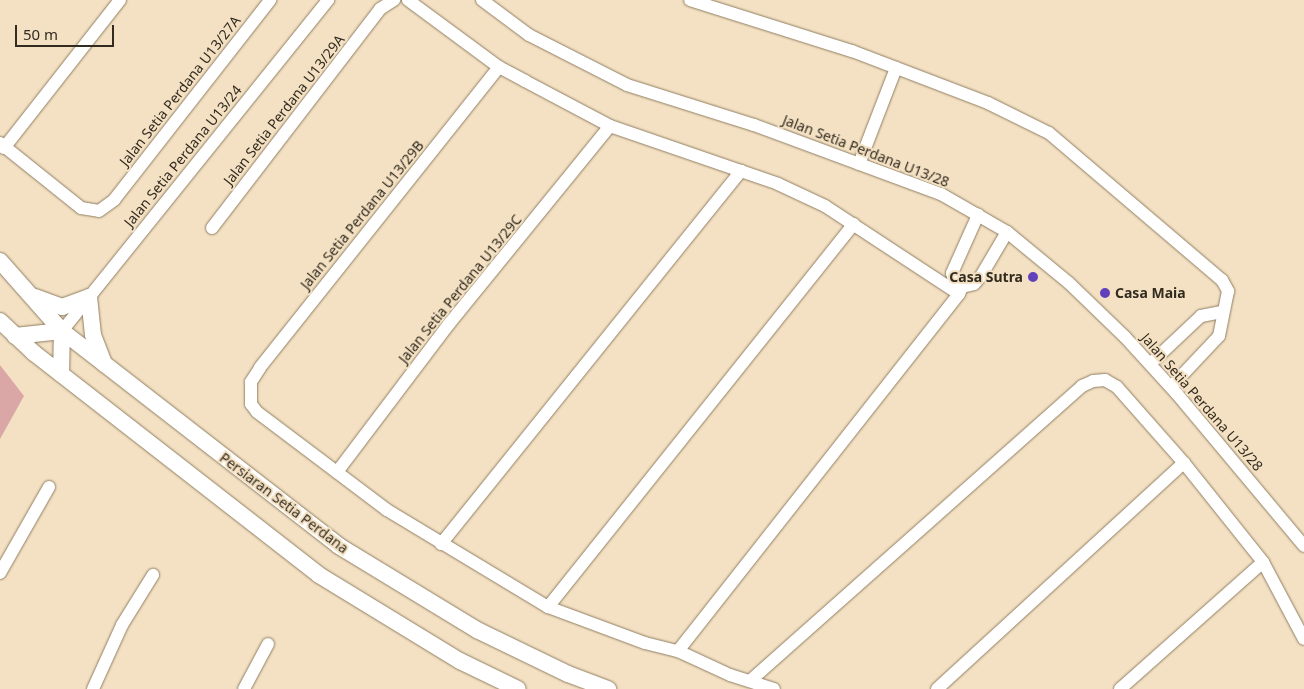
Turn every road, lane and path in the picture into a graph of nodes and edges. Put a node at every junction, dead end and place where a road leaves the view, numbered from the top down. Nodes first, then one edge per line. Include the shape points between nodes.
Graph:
1 (120, 0) edge
2 (270, 0) edge
3 (328, 0) edge
4 (394, 0) edge
5 (408, 0) edge
6 (482, 0) edge
7 (690, 0) edge
8 (499, 67) junction
9 (896, 68) junction
10 (610, 126) junction
11 (2, 146) edge
12 (859, 164) junction
13 (741, 171) junction
14 (978, 215) junction
15 (854, 224) junction
16 (212, 228) dead end
17 (1006, 232) junction
18 (0, 261) edge
19 (961, 291) junction
20 (30, 295) junction
21 (90, 297) junction
22 (1222, 312) junction
23 (0, 321) edge
24 (62, 331) junction
25 (15, 336) junction
26 (104, 364) junction
27 (1150, 364) junction
28 (61, 374) junction
29 (1171, 387) junction
30 (1184, 463) junction
31 (337, 472) junction
32 (49, 488) dead end
33 (441, 544) junction
34 (1304, 546) edge
35 (1263, 562) junction
36 (0, 573) edge
37 (153, 575) dead end
38 (548, 607) junction
39 (1304, 639) edge
40 (268, 644) dead end
41 (678, 651) junction
42 (751, 680) junction
43 (93, 689) edge
44 (244, 689) edge
45 (518, 689) edge
46 (608, 689) edge
47 (774, 689) edge
48 (937, 689) edge
49 (1120, 689) edge

1 - 11 street
2 - 11 street, Jalan Setia Perdana U13/27A via 114,200 99,211 81,208
3 - 21 street, Jalan Setia Perdana U13/24
4 - 16 street, Jalan Setia Perdana U13/29A via 380,9
5 - 8 street
6 - 12 street, Jalan Setia Perdana U13/28 via 529,35 627,85 754,125
7 - 9 street
8 - 10 street
8 - 31 street, Jalan Setia Perdana U13/29B via 251,382 249,393 257,412
9 - 12 street
9 - 22 street via 988,103 1049,133 1222,280 1228,291
10 - 13 street
10 - 31 street, Jalan Setia Perdana U13/29C via 449,324
12 - 14 street, Jalan Setia Perdana U13/28 via 941,194
13 - 15 street via 778,184
13 - 33 street
14 - 17 street, Jalan Setia Perdana U13/28
14 - 19 street via 952,273
15 - 19 street
15 - 38 street
17 - 19 street via 974,284
17 - 27 street, Jalan Setia Perdana U13/28 via 1069,283
18 - 20 main road, Persiaran Setia Perdana
19 - 41 street
20 - 21 main road via 62,307
20 - 24 main road, Persiaran Setia Perdana
21 - 24 street, Jalan Setia Perdana U13/24
21 - 26 main road via 93,335
22 - 27 street via 1201,316
22 - 29 street via 1219,336
23 - 25 main road
24 - 25 main road
24 - 26 main road, Persiaran Setia Perdana
24 - 28 main road
25 - 28 main road
26 - 46 main road, Persiaran Setia Perdana via 339,546 477,630 568,674
27 - 29 street, Jalan Setia Perdana U13/28
28 - 45 main road via 320,575 460,661
29 - 34 street, Jalan Setia Perdana U13/28
30 - 35 street
30 - 42 street via 1116,387 1105,380 1082,386
30 - 48 street
31 - 33 street via 387,510
32 - 36 street
33 - 38 street
35 - 39 street
35 - 49 street
37 - 43 street via 122,625
38 - 41 street
40 - 44 street
41 - 42 street via 730,675
42 - 47 street

